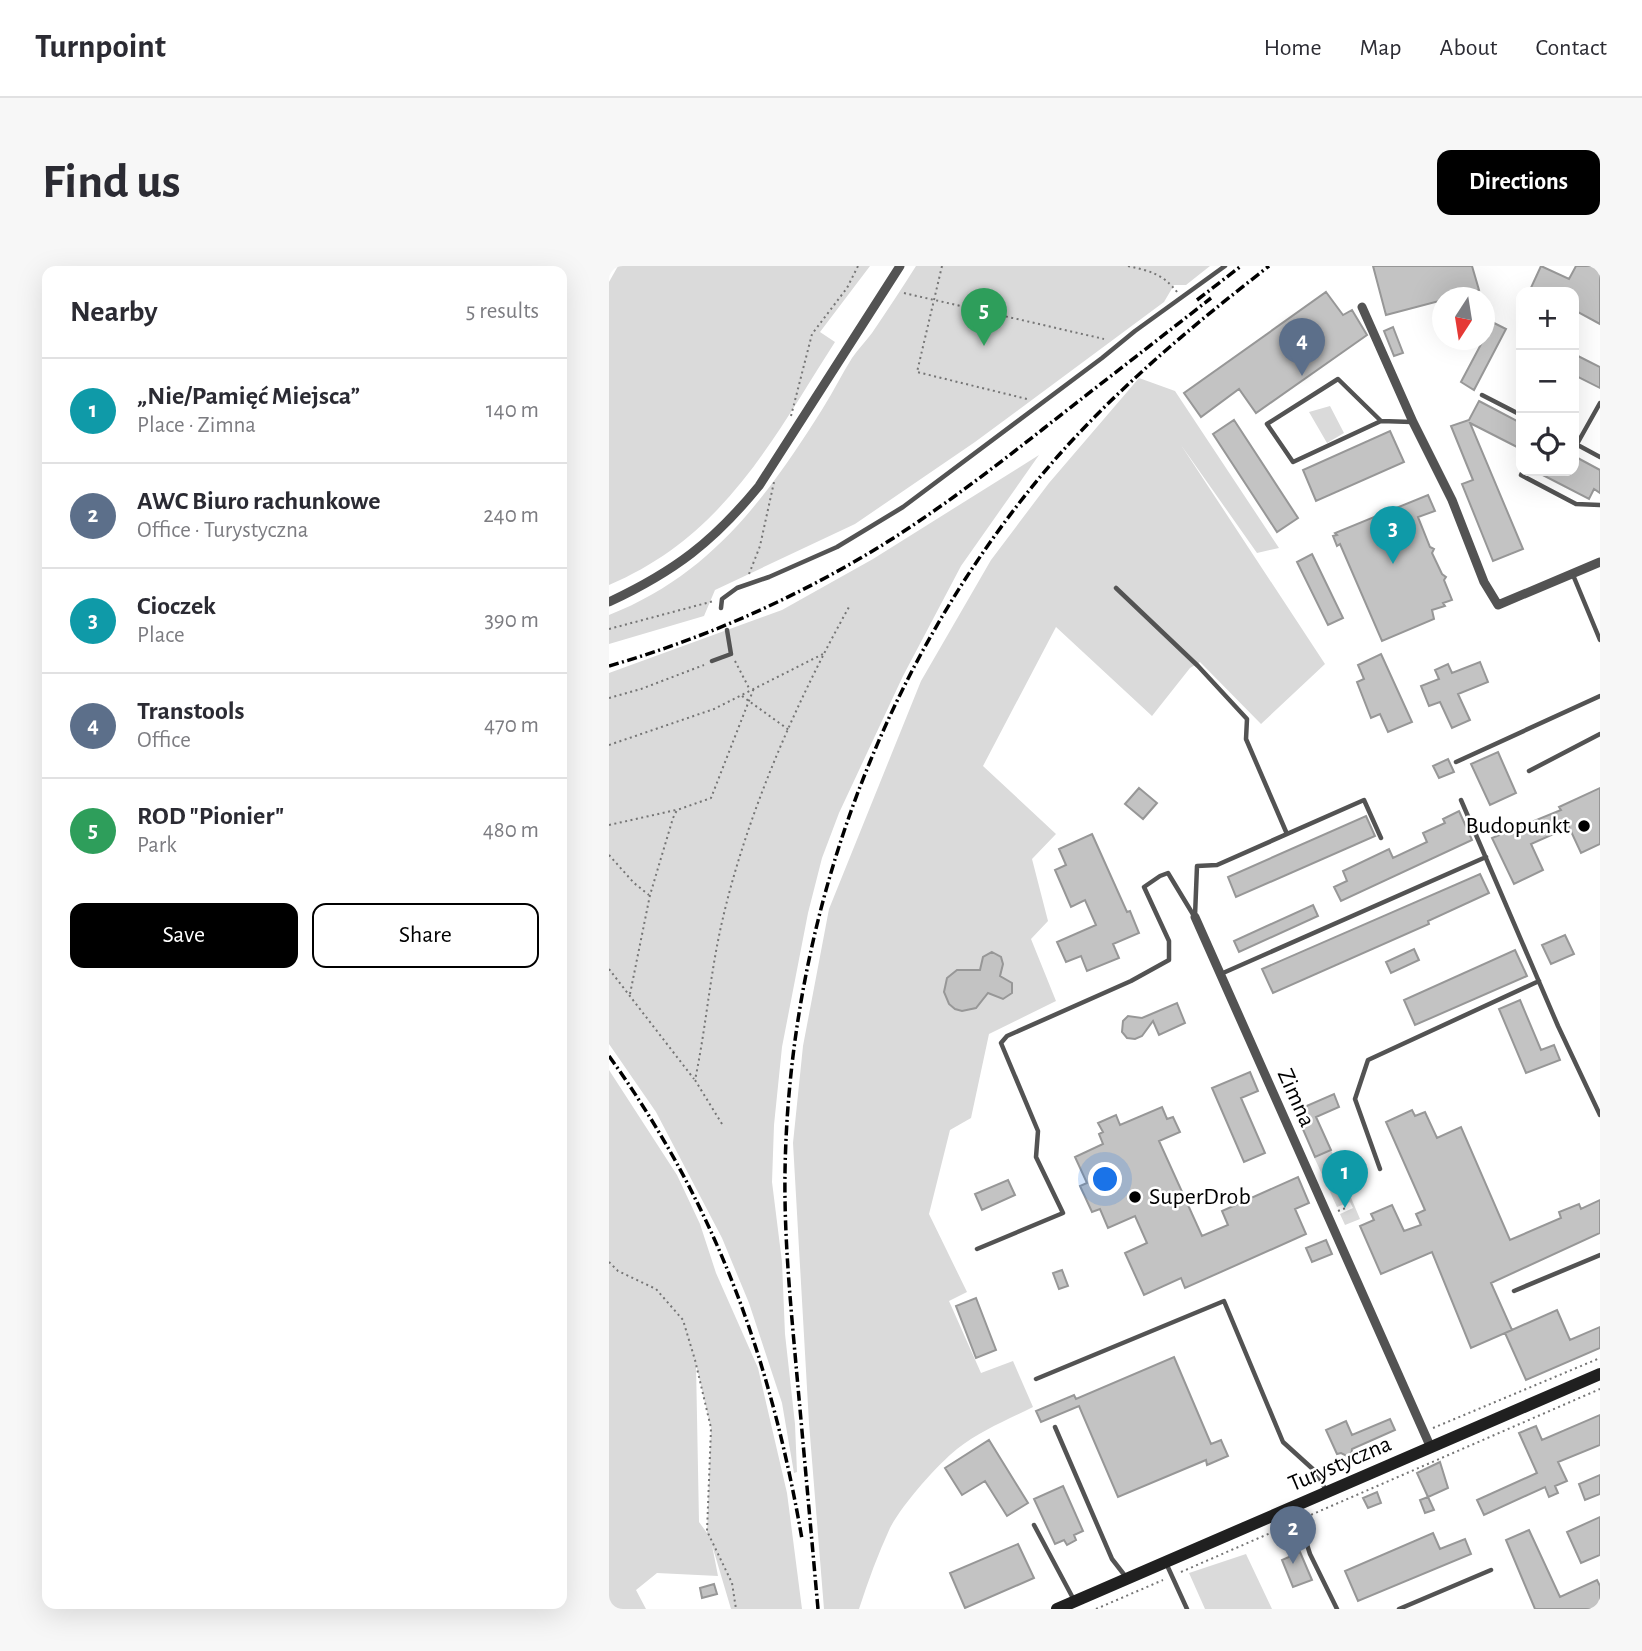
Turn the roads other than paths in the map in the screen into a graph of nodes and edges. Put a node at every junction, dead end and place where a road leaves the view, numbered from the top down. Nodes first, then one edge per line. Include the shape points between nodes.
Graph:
1 (900, 266) edge
2 (1225, 266) edge
3 (1362, 307) dead end
4 (1482, 395) dead end
5 (1600, 402) edge
6 (1517, 413) edge
7 (1381, 421) junction
8 (1413, 422) junction
9 (1579, 439) edge
10 (1579, 446) edge
11 (1600, 457) edge
12 (1523, 476) edge
13 (1600, 505) edge
14 (1600, 562) edge
15 (1572, 574) junction
16 (1116, 588) dead end
17 (609, 602) edge
18 (721, 608) dead end
19 (727, 630) dead end
20 (1600, 640) edge
21 (712, 662) road end
22 (1600, 696) edge
23 (1600, 734) edge
24 (1456, 762) dead end
25 (1529, 771) dead end
26 (1461, 800) dead end
27 (1287, 834) junction
28 (1381, 838) dead end
29 (1486, 857) junction
30 (1195, 917) junction
31 (1223, 973) dead end
32 (1539, 981) junction
33 (1600, 1115) edge
34 (1380, 1169) dead end
35 (977, 1249) dead end
36 (1600, 1255) edge
37 (1514, 1291) dead end
38 (1600, 1374) edge
39 (1036, 1379) dead end
40 (1055, 1427) dead end
41 (1431, 1448) junction
42 (1327, 1493) junction
43 (1295, 1506) junction
44 (1034, 1525) dead end
45 (1165, 1562) junction
46 (1491, 1570) dead end
47 (1127, 1578) junction
48 (1075, 1601) junction
49 (1057, 1609) edge
50 (1187, 1609) edge
51 (1337, 1609) edge
52 (1399, 1609) edge

1 - 17 street via 738,512 702,548 669,572
2 - 18 lane via 903,508 837,547 737,588 722,599
3 - 8 street
4 - 6 lane
5 - 9 lane
7 - 7 lane via 1293,462 1267,424 1338,379
7 - 8 lane
8 - 15 street via 1498,605
10 - 11 lane
12 - 13 lane via 1576,504
14 - 15 street
15 - 20 lane
16 - 27 lane via 1247,719 1246,739
19 - 21 lane via 731,654
22 - 24 lane
23 - 25 lane
26 - 29 lane
27 - 28 lane via 1364,800
27 - 30 lane via 1217,864 1197,866
29 - 31 lane
29 - 32 lane
30 - 35 lane via 1168,873 1160,876 1144,887 1169,941 1169,960 1007,1036 1001,1043 1038,1131 1037,1157 1063,1213
30 - 41 street, Zimna
32 - 33 lane
32 - 34 lane via 1368,1060 1355,1099
36 - 37 lane
38 - 41 main road, Turystyczna
39 - 42 lane via 1224,1301 1283,1442 1315,1471
40 - 47 lane via 1112,1559
41 - 42 main road, Turystyczna
42 - 43 main road, Turystyczna
43 - 45 main road, Turystyczna
43 - 51 lane via 1310,1554
44 - 48 lane
45 - 47 main road, Turystyczna
45 - 50 lane
46 - 52 lane
47 - 48 main road, Turystyczna
48 - 49 main road, Turystyczna

